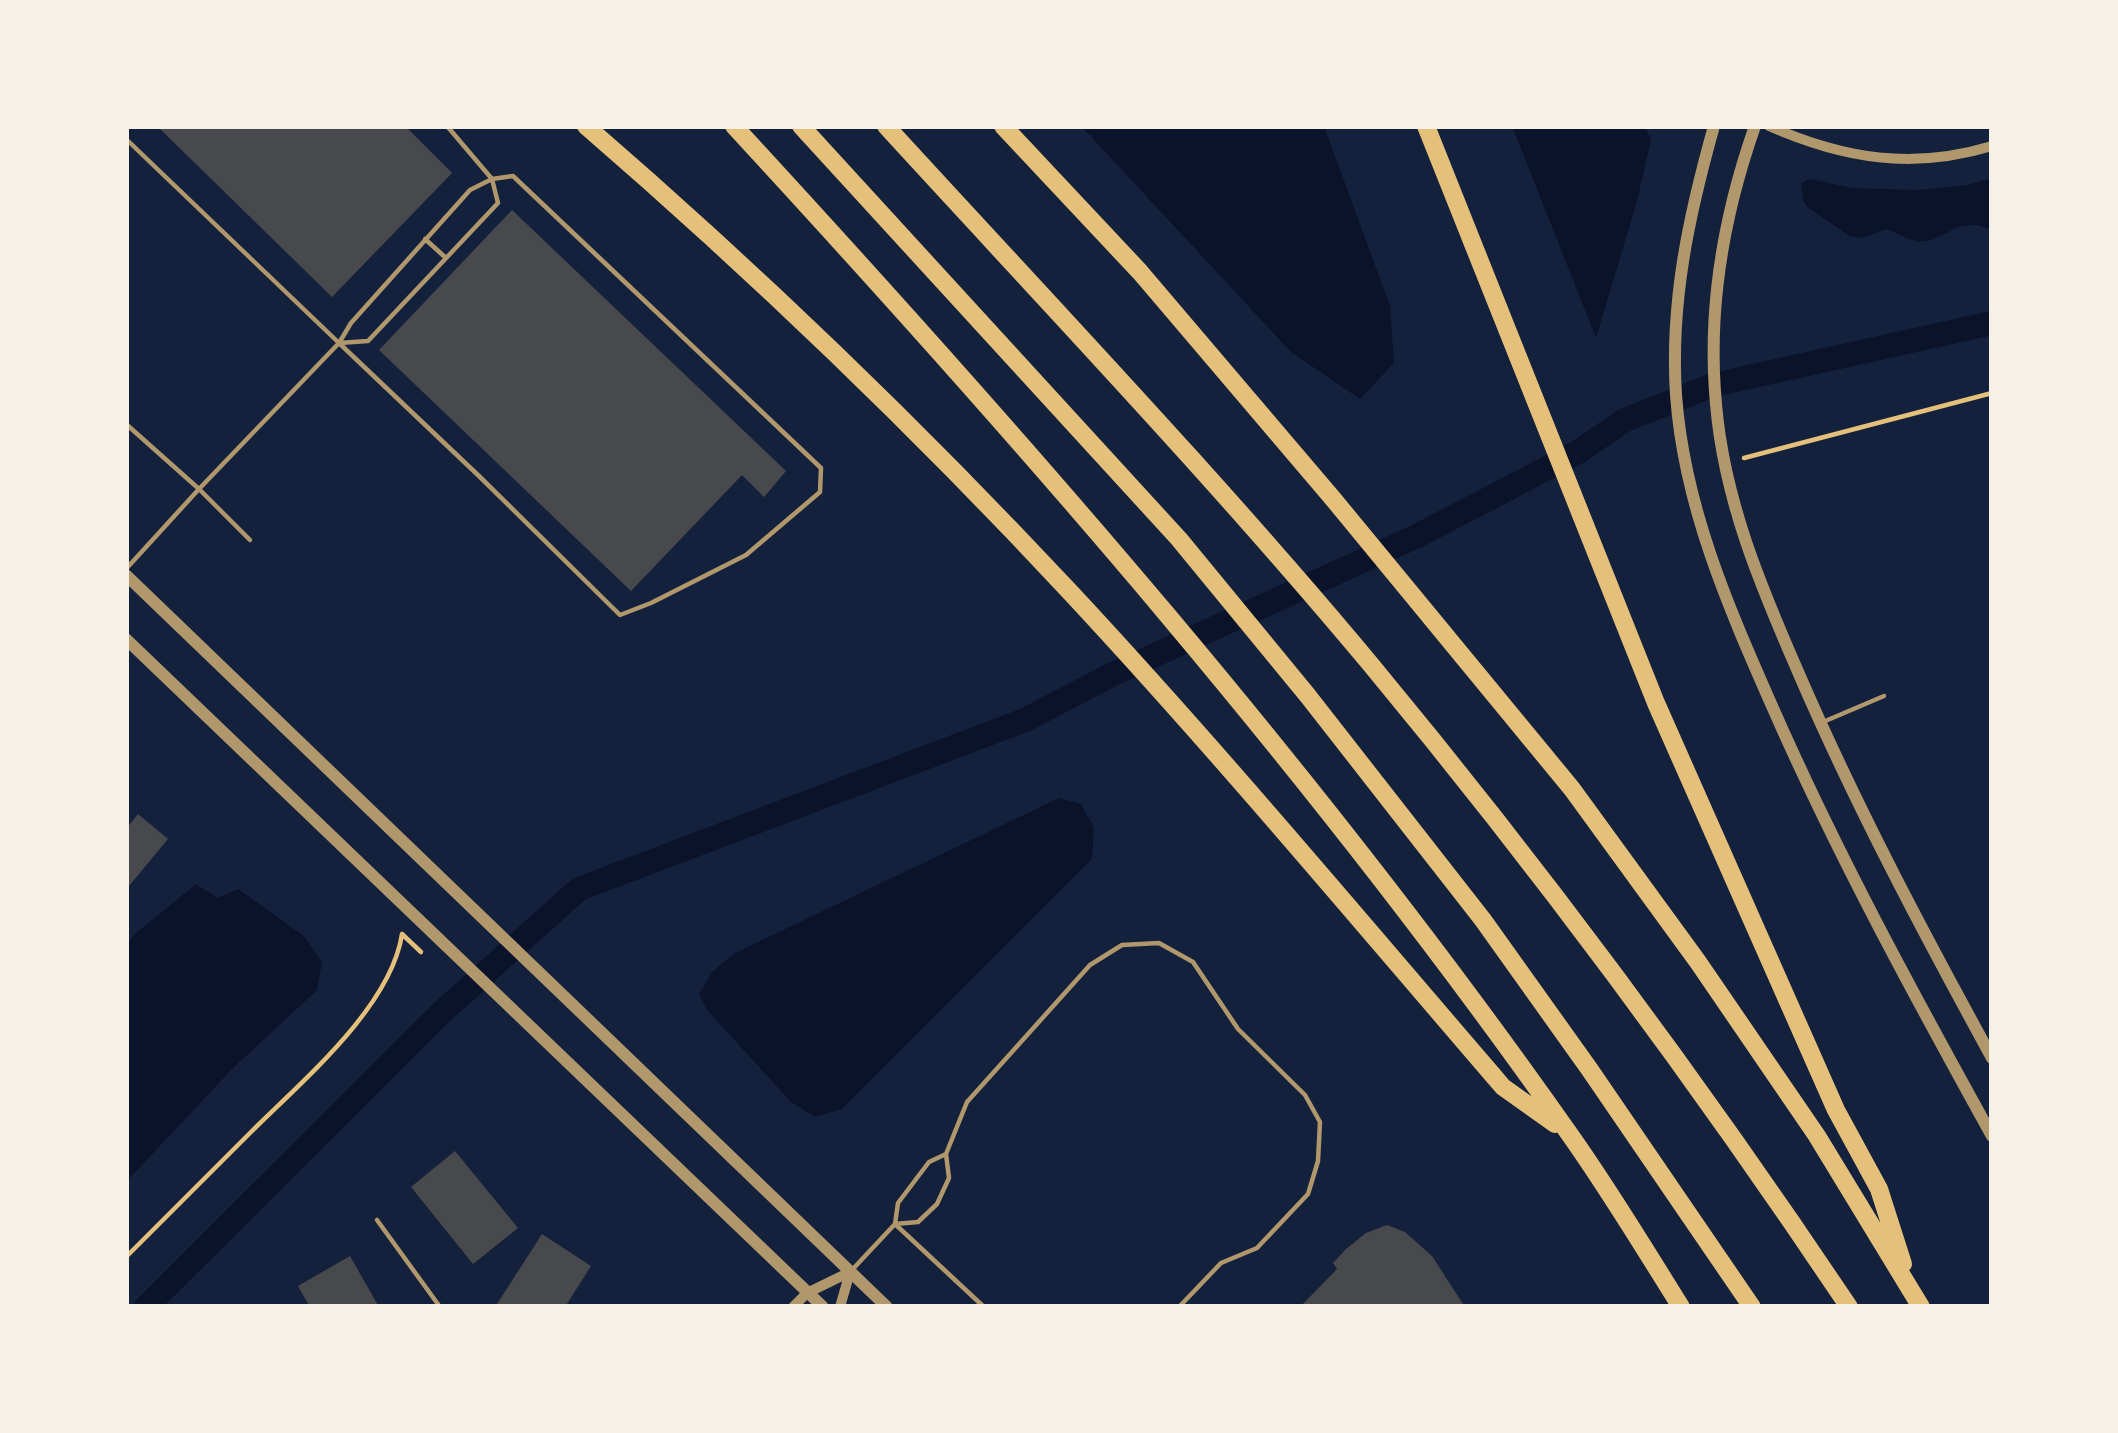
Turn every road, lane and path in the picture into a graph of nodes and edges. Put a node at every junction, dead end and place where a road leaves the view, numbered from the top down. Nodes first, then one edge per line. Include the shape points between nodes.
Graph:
1 (447, 126) edge
2 (586, 126) edge
3 (734, 126) edge
4 (801, 126) edge
5 (886, 126) edge
6 (1004, 126) edge
7 (1426, 126) edge
8 (1714, 126) edge
9 (1755, 126) edge
10 (1769, 126) edge
11 (126, 139) edge
12 (1992, 146) edge
13 (492, 179) junction
14 (425, 239) junction
15 (446, 258) junction
16 (339, 344) junction
17 (1992, 393) edge
18 (126, 424) edge
19 (1744, 458) dead end
20 (199, 489) junction
21 (250, 540) dead end
22 (126, 572) edge
23 (126, 639) edge
24 (1884, 695) dead end
25 (1820, 723) junction
26 (421, 952) dead end
27 (1992, 1058) edge
28 (1569, 1133) junction
29 (1992, 1136) edge
30 (946, 1154) junction
31 (377, 1220) dead end
32 (895, 1224) junction
33 (126, 1257) edge
34 (850, 1272) junction
35 (807, 1293) junction
36 (1917, 1302) edge
37 (440, 1307) edge
38 (793, 1307) edge
39 (823, 1307) edge
40 (840, 1307) edge
41 (887, 1307) edge
42 (984, 1307) edge
43 (1179, 1307) edge
44 (1682, 1307) edge
45 (1752, 1307) edge
46 (1849, 1307) edge

1 - 13 lane
2 - 28 highway via 910,426 1196,730 1503,1087
3 - 28 highway via 1142,583 1400,904
4 - 45 highway via 1179,538 1308,696 1483,920
5 - 46 highway via 1373,667 1569,913
6 - 36 highway via 1140,272 1580,800 1817,1136
7 - 36 highway via 1656,703 1836,1110 1879,1189
8 - 29 street via 1681,263 1675,356 1682,445 1704,538 1781,726 1869,909
9 - 25 street via 1715,296 1720,435 1742,531
10 - 12 street via 1899,160
11 - 16 lane
13 - 14 lane via 470,190
13 - 15 lane via 498,203
13 - 16 lane via 513,176 821,468 820,492 746,555 620,615
14 - 15 lane
14 - 16 lane
15 - 16 lane via 368,341
16 - 20 lane
17 - 19 path
18 - 20 lane
20 - 21 lane
20 - 22 lane
22 - 34 street
23 - 35 street
24 - 25 lane
25 - 27 street
26 - 33 path via 402,934 377,996 332,1051
28 - 44 highway
30 - 32 lane via 929,1162 898,1203
30 - 32 lane via 949,1178 937,1204 919,1222
30 - 43 lane via 967,1102 1090,965 1122,945 1159,943 1193,962 1238,1029 1305,1095 1320,1122 1309,1194
31 - 37 lane
32 - 34 lane
32 - 42 lane
34 - 35 street
34 - 40 street
34 - 41 street
35 - 38 street
35 - 39 street

